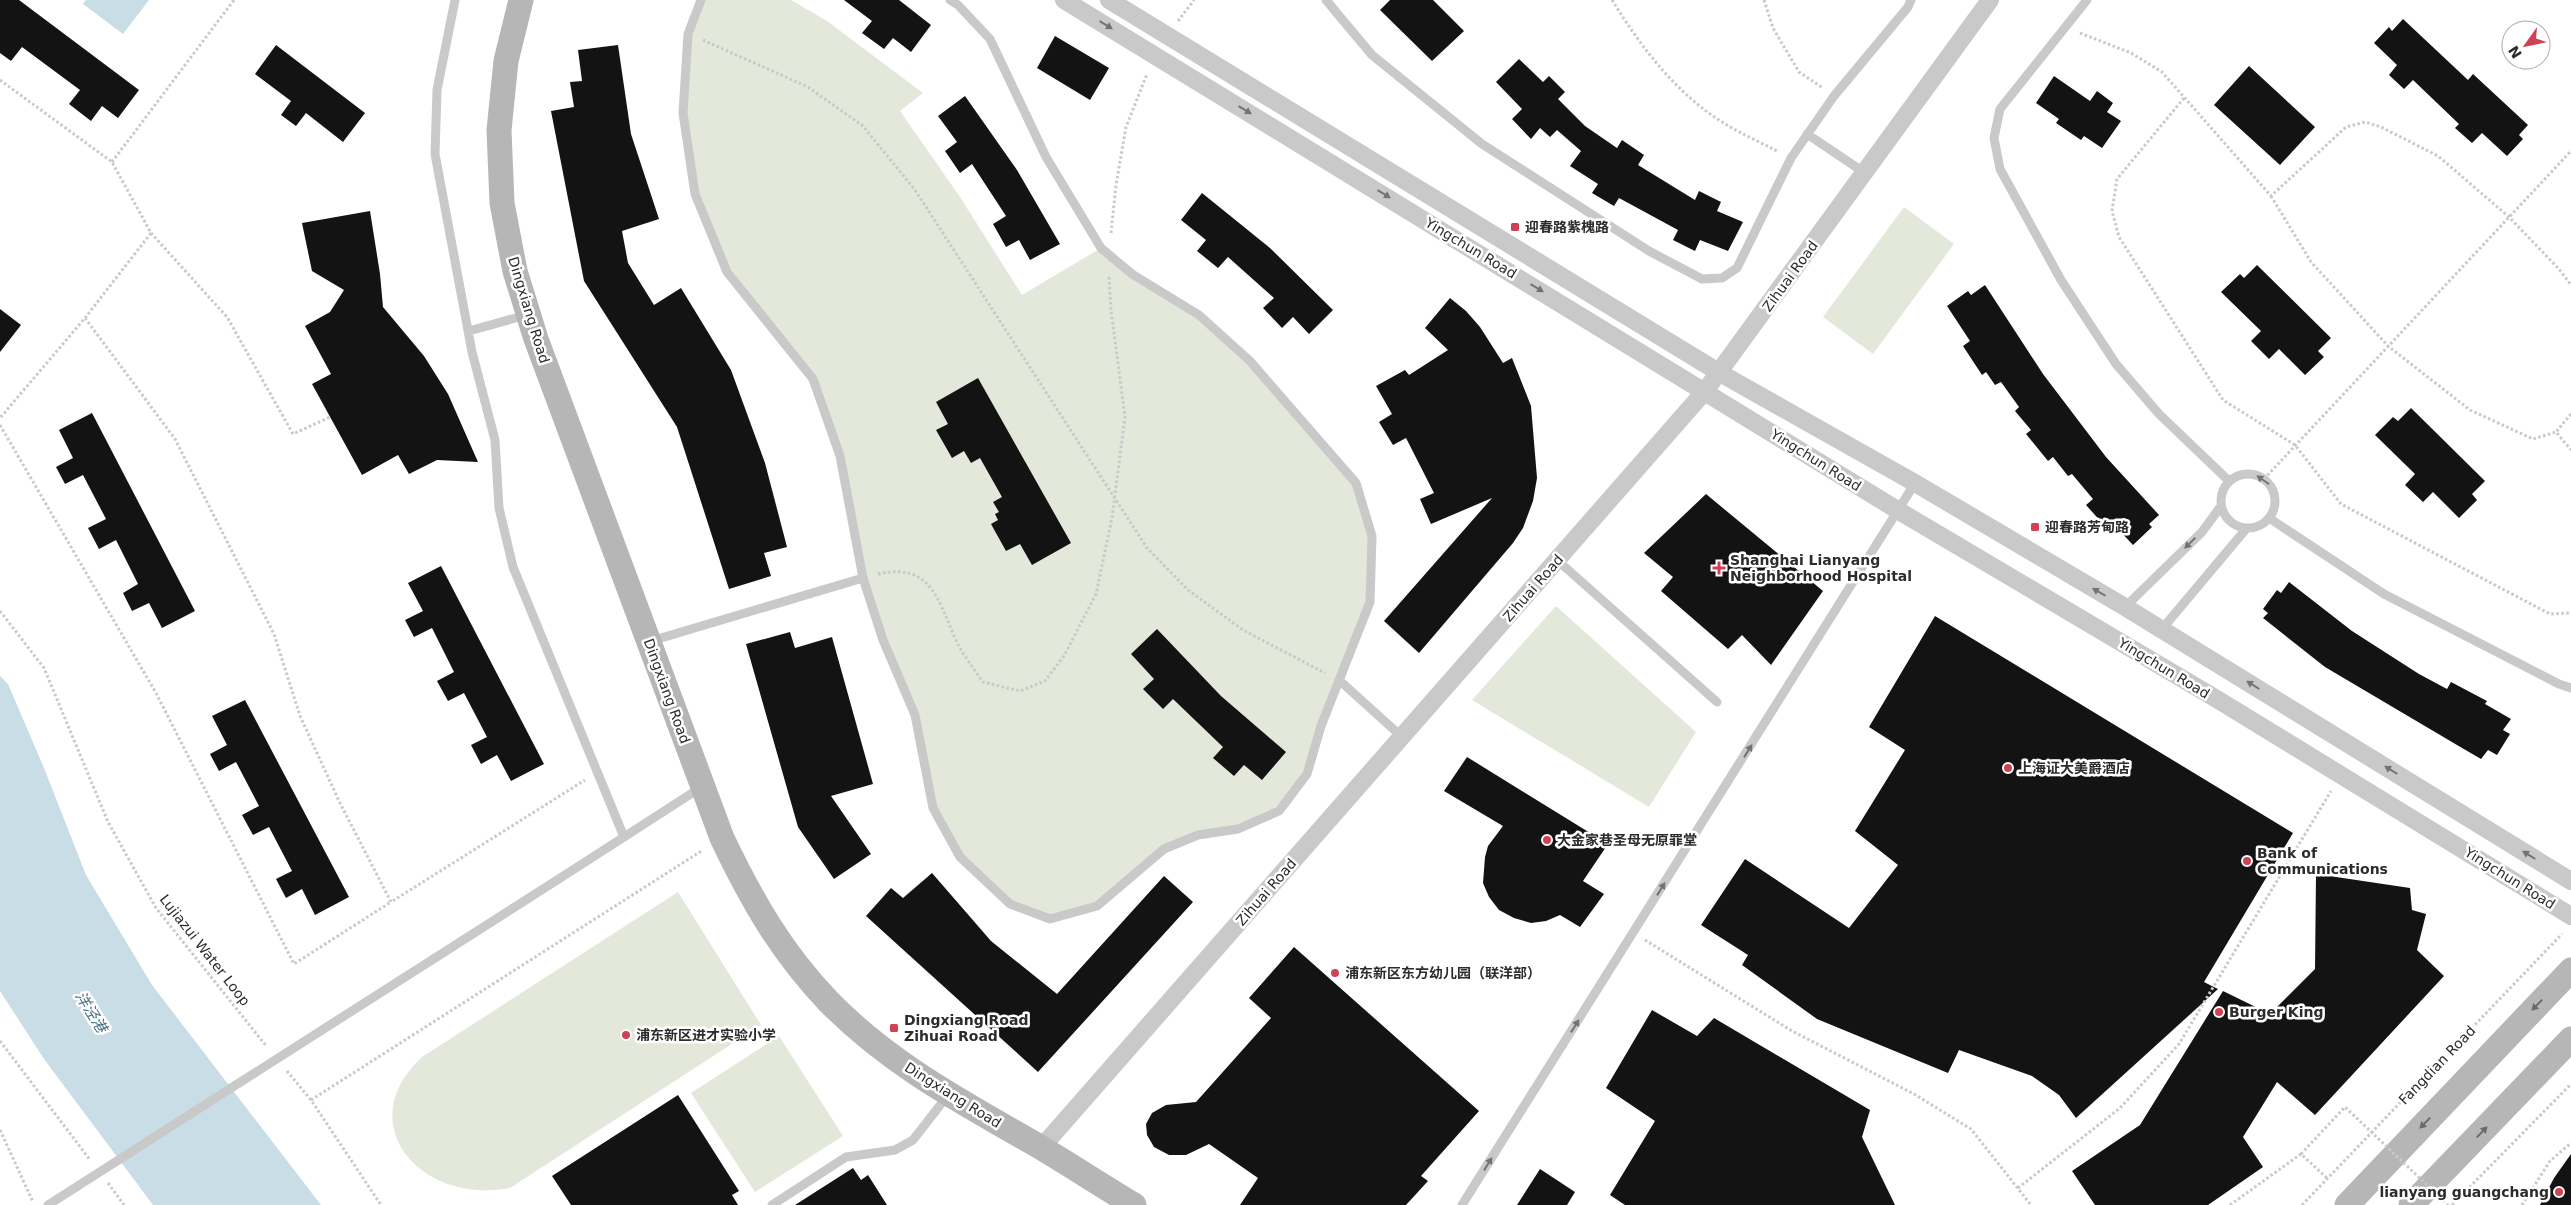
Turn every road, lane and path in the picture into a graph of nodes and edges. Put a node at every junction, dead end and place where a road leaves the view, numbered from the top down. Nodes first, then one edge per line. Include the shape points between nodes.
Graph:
1 (234, 0) edge
2 (455, 0) edge
3 (521, 0) edge
4 (701, 0) edge
5 (950, 0) edge
6 (1064, 0) edge
7 (1109, 0) edge
8 (1326, 0) edge
9 (1612, 0) edge
10 (1764, 0) edge
11 (1911, 0) edge
12 (1990, 0) edge
13 (2087, 0) edge
14 (2065, 27) junction
15 (688, 34) junction
16 (1154, 55) junction
17 (0, 80) edge
18 (1834, 96) junction
19 (2184, 98) junction
20 (1807, 134) junction
21 (2571, 151) edge
22 (1791, 158) junction
23 (112, 162) junction
24 (1865, 173) junction
25 (2271, 196) junction
26 (2510, 217) junction
27 (151, 233) junction
28 (1109, 254) junction
29 (2571, 285) edge
30 (528, 314) junction
31 (85, 318) junction
32 (468, 331) junction
33 (2388, 346) junction
34 (1720, 373) junction
35 (1706, 391) junction
36 (2571, 414) edge
37 (330, 417) dead end
38 (0, 418) edge
39 (0, 425) edge
40 (2556, 432) junction
41 (2295, 445) junction
42 (2571, 450) edge
43 (2264, 479) junction
44 (2229, 480) junction
45 (1915, 483) junction
46 (1114, 499) junction
47 (2221, 506) junction
48 (1899, 511) junction
49 (2269, 518) junction
50 (2246, 528) junction
51 (1557, 560) junction
52 (863, 578) junction
53 (2125, 607) junction
54 (0, 611) edge
55 (2571, 613) edge
56 (2162, 629) junction
57 (648, 642) junction
58 (1339, 680) junction
59 (2571, 688) edge
60 (1717, 702) dead end
61 (1402, 737) junction
62 (598, 772) junction
63 (2341, 775) junction
64 (703, 787) junction
65 (624, 837) junction
66 (722, 838) junction
67 (2571, 881) edge
68 (391, 902) junction
69 (2568, 923) edge
70 (1633, 933) junction
71 (2571, 970) edge
72 (2571, 1039) edge
73 (0, 1041) edge
74 (270, 1050) dead end
75 (282, 1064) dead end
76 (2571, 1084) edge
77 (948, 1095) junction
78 (311, 1100) junction
79 (0, 1130) edge
80 (2571, 1143) edge
81 (1041, 1148) junction
82 (2301, 1154) junction
83 (95, 1166) dead end
84 (2328, 1179) junction
85 (106, 1182) dead end
86 (2018, 1188) junction
87 (34, 1205) edge
88 (48, 1205) edge
89 (124, 1205) edge
90 (381, 1205) edge
91 (772, 1205) edge
92 (1134, 1205) edge
93 (1462, 1205) edge
94 (2031, 1205) edge
95 (2230, 1205) edge
96 (2302, 1205) edge
97 (2347, 1205) edge
98 (2412, 1205) edge
99 (2448, 1205) edge
100 (2452, 1205) edge
101 (2522, 1205) edge

1 - 23 path
2 - 32 lane via 437,90 435,154
3 - 30 street, Dingxiang Road via 506,61 499,130 502,203 515,271
4 - 15 lane
5 - 28 lane via 990,40 1046,157 1101,248
6 -> 16 street, Yingchun Road
7 - 34 street, Yingchun Road
8 - 22 lane via 1372,55 1482,144 1649,252 1702,280 1722,278 1737,268
9 - 22 path via 1637,40 1675,84 1718,120
10 - 18 path via 1773,28 1800,72
11 - 18 lane
12 - 24 street, Zihuai Road
13 - 14 lane
14 - 19 path via 2131,53 2162,72
14 - 44 lane via 2000,108 1994,138 2000,169 2061,280 2116,364 2159,414
15 - 46 path via 808,87 863,126 915,190
15 - 52 lane via 683,113 695,194 727,272 813,379 840,456
16 - 28 path via 1126,127
16 -> 35 street, Yingchun Road
17 - 23 path
18 - 20 lane
19 - 25 path
19 - 41 path via 2117,179 2112,211 2119,237 2223,400
20 - 22 lane
20 - 24 lane
21 - 26 path
23 - 27 path
24 - 34 street, Zihuai Road
25 - 26 path via 2346,127 2365,122 2438,156
25 - 33 path via 2311,262
26 - 29 path
26 - 33 path
27 - 31 path
27 - 37 path via 227,317 293,434
28 - 46 path via 1111,310 1125,417
28 - 58 lane via 1132,274 1199,315 1250,360 1356,484 1372,536 1370,602
30 - 32 lane
30 - 57 street, Dingxiang Road
31 - 38 path
31 - 68 path via 176,439 274,634 300,716
32 - 62 lane via 495,440 499,508 513,567
33 - 40 path via 2470,410 2533,440
33 - 41 path
34 - 35 street, Zihuai Road
34 - 45 street, Yingchun Road
35 - 48 street, Yingchun Road
35 - 51 street, Zihuai Road
36 - 40 path
39 - 68 path via 156,693 294,964
40 - 42 path
41 - 43 path
41 - 55 path via 2342,504 2550,614
43 -> 44 lane via 2246,474
43 - 49 lane via 2274,494 2274,511
44 - 47 lane via 2221,496
45 - 48 lane
53 -> 45 street, Yingchun Road
46 - 52 path via 1096,594 1064,656 1045,681 1020,691 983,682 961,649 939,597 917,576 893,570
46 - 58 path via 1147,548 1188,590 1243,630
47 - 50 lane via 2230,522
47 -> 53 lane via 2202,532
48 - 63 street, Yingchun Road
70 -> 48 lane
49 - 50 lane via 2263,524
49 - 59 lane via 2384,594
50 - 56 lane
51 - 60 lane
51 - 61 street, Zihuai Road
52 - 57 lane
52 - 58 lane via 883,640 915,715 933,808 960,857 1010,904 1050,918 1096,906 1164,849 1198,835 1238,829 1279,811 1307,774
53 - 56 street, Yingchun Road
54 - 74 path, Lujiazui Water Loop via 44,668 108,822 156,908
67 -> 56 street, Yingchun Road
57 - 64 street, Dingxiang Road
58 - 61 lane
61 - 81 street, Zihuai Road
62 - 65 lane
62 - 68 path
63 - 69 street, Yingchun Road
63 - 86 path via 2179,1044 2120,1108
64 - 65 lane
64 - 66 street, Dingxiang Road
65 - 88 lane, bridge
66 - 77 street, Dingxiang Road via 751,899 787,953 829,1002 880,1048
66 - 78 path
69 - 84 path, Fangdian Road
70 - 86 path via 1792,1031 1914,1094 1971,1129
93 -> 70 lane
71 -> 97 street
98 -> 72 street
73 - 83 path
75 - 78 path
76 - 100 path
77 - 81 street, Dingxiang Road
77 - 91 lane via 913,1140 895,1150 846,1157
78 - 90 path
79 - 87 path
80 - 101 path via 2550,1161
81 - 92 street, Dingxiang Road
82 - 84 path
82 - 95 path
82 - 99 path, bridge via 2345,1107
84 - 96 path, Fangdian Road
85 - 89 path
86 - 94 path

